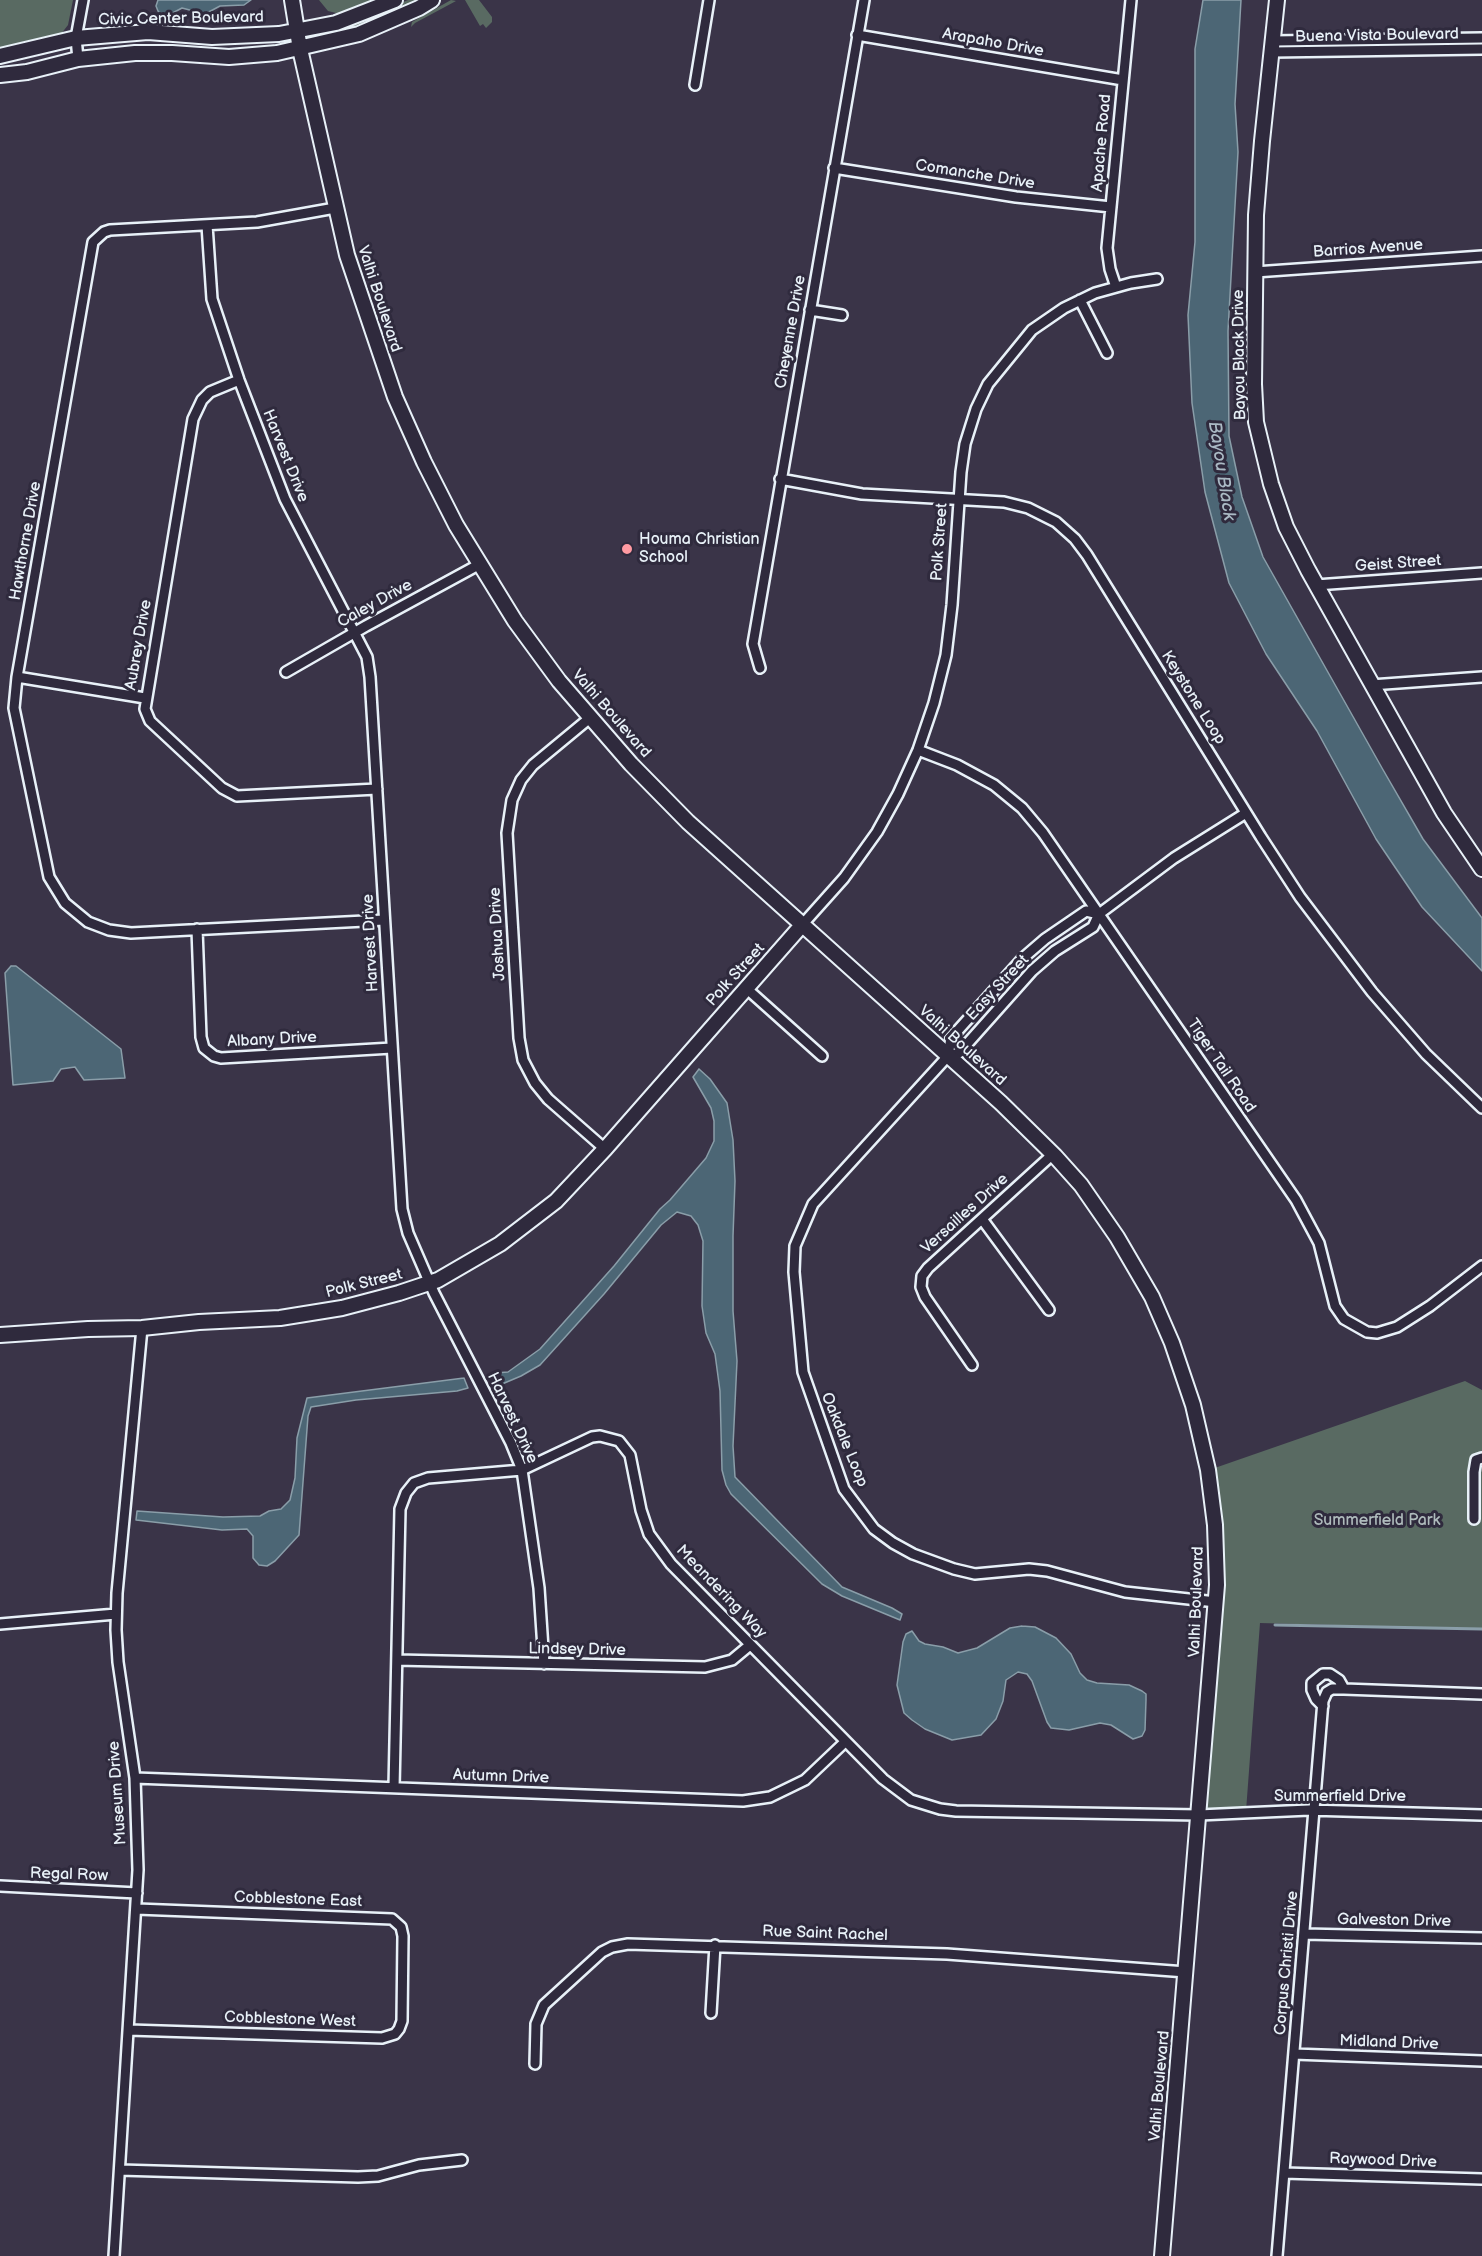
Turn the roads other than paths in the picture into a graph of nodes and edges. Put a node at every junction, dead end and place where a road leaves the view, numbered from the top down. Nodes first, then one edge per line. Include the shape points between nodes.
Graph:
1 (83, 0) edge
2 (292, 0) edge
3 (395, 0) edge
4 (432, 0) edge
5 (709, 0) edge
6 (864, 0) edge
7 (1131, 0) edge
8 (1278, 0) edge
9 (296, 31) junction
10 (857, 35) junction
11 (76, 38) junction
12 (1482, 38) edge
13 (1272, 47) junction
14 (300, 49) junction
15 (1482, 50) edge
16 (0, 56) edge
17 (78, 59) junction
18 (0, 75) edge
19 (1123, 80) junction
20 (695, 85) dead end
21 (834, 168) junction
22 (1111, 207) junction
23 (335, 208) junction
24 (207, 225) junction
25 (1482, 256) edge
26 (1255, 272) junction
27 (1156, 279) dead end
28 (1116, 287) junction
29 (1080, 300) junction
30 (810, 310) junction
31 (842, 315) dead end
32 (1107, 353) dead end
33 (239, 380) junction
34 (780, 479) junction
35 (960, 500) junction
36 (480, 564) junction
37 (1482, 573) edge
38 (1316, 585) junction
39 (355, 632) junction
40 (760, 668) dead end
41 (286, 672) dead end
42 (17, 677) junction
43 (1482, 677) edge
44 (1371, 685) junction
45 (145, 698) junction
46 (591, 717) junction
47 (918, 750) junction
48 (377, 789) junction
49 (1246, 813) junction
50 (1482, 869) edge
51 (1099, 914) junction
52 (384, 920) junction
53 (802, 925) junction
54 (196, 929) junction
55 (1013, 968) junction
56 (1024, 979) junction
57 (746, 988) junction
58 (392, 1048) junction
59 (822, 1056) dead end
60 (948, 1056) junction
61 (1482, 1108) edge
62 (605, 1149) junction
63 (1053, 1154) junction
64 (982, 1219) junction
65 (1482, 1266) edge
66 (430, 1284) junction
67 (1049, 1310) dead end
68 (142, 1328) junction
69 (0, 1335) edge
70 (972, 1365) dead end
71 (1482, 1458) edge
72 (522, 1470) junction
73 (1474, 1519) dead end
74 (1216, 1602) junction
75 (116, 1614) junction
76 (0, 1624) edge
77 (750, 1645) junction
78 (397, 1660) junction
79 (544, 1664) junction
80 (1344, 1689) junction
81 (1482, 1694) edge
82 (1323, 1706) junction
83 (845, 1742) junction
84 (135, 1778) junction
85 (394, 1788) junction
86 (1314, 1810) junction
87 (1199, 1815) junction
88 (1482, 1815) edge
89 (0, 1886) edge
90 (138, 1893) junction
91 (136, 1909) junction
92 (1304, 1934) junction
93 (1482, 1938) edge
94 (715, 1946) junction
95 (1186, 1972) junction
96 (402, 1981) joint
97 (711, 2013) dead end
98 (129, 2030) junction
99 (1294, 2054) junction
100 (1482, 2061) edge
101 (535, 2064) dead end
102 (462, 2160) dead end
103 (120, 2170) junction
104 (1284, 2173) junction
105 (1482, 2179) edge
106 (114, 2256) edge
107 (1162, 2256) edge
108 (1277, 2256) edge

1 - 11 street
2 - 9 street, Valhi Boulevard
3 - 9 street, Civic Center Boulevard via 336,23
4 - 14 street, Civic Center Boulevard via 359,34
5 - 20 street
6 - 10 street, Cheyenne Drive
7 - 19 street, Apache Road
8 - 13 street, Bayou Black Drive
9 - 11 street, Civic Center Boulevard via 212,37 147,33
9 - 14 street, Valhi Boulevard
10 - 19 street, Arapaho Drive
10 - 21 street, Cheyenne Drive
11 - 16 street, Civic Center Boulevard
11 - 17 street
12 - 13 street, Buena Vista Boulevard
13 - 15 street, Buena Vista Boulevard
13 - 26 street, Bayou Black Drive
14 - 17 street, Civic Center Boulevard via 229,57 154,52
14 - 23 street, Valhi Boulevard
17 - 18 street, Civic Center Boulevard
19 - 22 street, Apache Road
21 - 22 street, Comanche Drive via 1016,197
21 - 30 street, Cheyenne Drive
22 - 28 street, Apache Road via 1107,258
23 - 24 street, Hawthorne Drive via 257,222
23 - 36 street, Valhi Boulevard via 351,269 395,397 456,525
24 - 33 street, Harvest Drive via 212,299
24 - 42 street, Hawthorne Drive via 110,230 93,242
25 - 26 street, Barrios Avenue
26 - 38 street, Bayou Black Drive via 1256,422 1270,484 1286,527
27 - 28 street, Polk Street
28 - 29 street, Polk Street
29 - 32 street
29 - 35 street, Polk Street via 1032,330 988,384 965,444
30 - 31 street
30 - 34 street, Cheyenne Drive
33 - 39 street, Harvest Drive via 285,499
33 - 45 street, Aubrey Drive via 210,392 193,419
34 - 35 street, Keystone Loop via 862,494
34 - 40 street, Cheyenne Drive via 753,644
35 - 47 street, Polk Street via 946,655
35 - 49 street, Keystone Loop via 1004,502 1028,508 1056,522 1075,538
36 - 39 street, Caley Drive
36 - 46 street, Valhi Boulevard via 515,621
37 - 38 street, Geist Street
38 - 44 street, Bayou Black Drive
39 - 41 street, Caley Drive
39 - 48 street, Harvest Drive via 369,667
42 - 45 street
42 - 54 street, Hawthorne Drive via 16,718 49,877 59,894 80,916 109,930 131,933
43 - 44 street
44 - 50 street, Bayou Black Drive via 1444,813
45 - 48 street, Aubrey Drive via 150,721 222,788 237,796
46 - 53 street, Valhi Boulevard via 688,822
46 - 62 street, Joshua Drive via 533,765 521,780 512,800 507,833 523,1060 534,1083 548,1099
47 - 51 street, Tiger Tail Road via 976,774 1022,808
47 - 53 street, Polk Street via 877,832 844,878
48 - 52 street, Harvest Drive
49 - 51 street, Easy Street via 1174,858
49 - 61 street, Keystone Loop via 1300,897 1372,992 1426,1054
51 - 55 street, Easy Street via 1086,911 1078,915
51 - 56 street, Easy Street via 1093,927 1055,951
51 - 65 street, Tiger Tail Road via 1307,1219 1319,1243 1335,1306 1344,1319 1367,1332 1397,1327
52 - 54 street, Hawthorne Drive
52 - 58 street, Harvest Drive
53 - 57 street, Polk Street
53 - 60 street, Valhi Boulevard
54 - 58 street, Albany Drive via 201,1037 204,1048 214,1056
55 - 56 street
55 - 60 street, Easy Street via 951,1038
56 - 60 street, Easy Street via 959,1053
57 - 59 street
57 - 62 street, Polk Street
58 - 66 street, Harvest Drive via 402,1209
60 - 63 street, Valhi Boulevard
60 - 74 street, Oakdale Loop via 813,1204 795,1246 803,1372 844,1489 874,1529 893,1543 954,1569 975,1574 1047,1570 1125,1592
62 - 66 street, Polk Street via 556,1201 464,1266
63 - 64 street, Versailles Drive
63 - 74 street, Valhi Boulevard via 1117,1237 1152,1297 1172,1343 1193,1405 1208,1470 1215,1525
64 - 67 street
64 - 70 street, Versailles Drive via 928,1268 921,1287
66 - 68 street, Polk Street via 296,1316
66 - 72 street, Harvest Drive
68 - 69 street, Polk Street
68 - 75 street, Museum Drive
71 - 73 street via 1476,1460 1474,1472
72 - 77 street, Meandering Way via 592,1437 619,1441 633,1463 649,1534 671,1564
72 - 78 street, Meandering Way via 428,1478 414,1483 406,1493 400,1509
72 - 79 street, Harvest Drive via 539,1588
74 - 87 street, Valhi Boulevard
75 - 76 street
75 - 84 street, Museum Drive via 118,1662
77 - 79 street, Lindsey Drive via 732,1660 705,1667
77 - 83 street, Meandering Way
78 - 79 street, Lindsey Drive
78 - 85 street, Meandering Way
80 - 81 street
80 - 82 street via 1327,1692
80 - 82 street via 1330,1674 1316,1677 1312,1690
82 - 86 street, Corpus Christi Drive
83 - 85 street, Autumn Drive via 806,1780 757,1800
83 - 87 street, Meandering Way via 895,1789 911,1800 940,1809
84 - 85 street, Autumn Drive
84 - 90 street, Museum Drive
86 - 87 street, Summerfield Drive
86 - 88 street, Summerfield Drive
86 - 92 street, Corpus Christi Drive
87 - 95 street, Valhi Boulevard
89 - 90 street, Regal Row
90 - 91 street, Museum Drive
91 - 96 street, Cobblestone East via 392,1919 403,1931
91 - 98 street, Museum Drive
92 - 93 street, Galveston Drive
92 - 99 street, Corpus Christi Drive
94 - 95 street, Rue Saint Rachel via 946,1954
94 - 97 street
94 - 101 street, Rue Saint Rachel via 628,1944 602,1952 544,2005 536,2024
95 - 107 street, Valhi Boulevard
96 - 98 street, Cobblestone West via 402,2021 390,2037
98 - 103 street, Museum Drive
99 - 100 street, Midland Drive
99 - 104 street, Corpus Christi Drive
102 - 103 street via 358,2177
103 - 106 street, Museum Drive
104 - 105 street, Raywood Drive
104 - 108 street, Corpus Christi Drive

